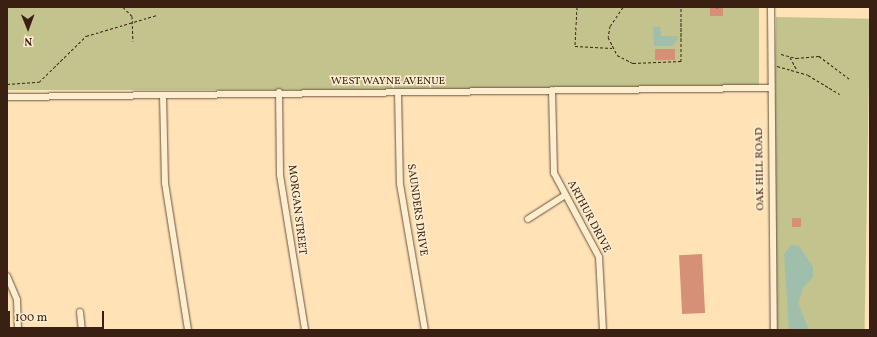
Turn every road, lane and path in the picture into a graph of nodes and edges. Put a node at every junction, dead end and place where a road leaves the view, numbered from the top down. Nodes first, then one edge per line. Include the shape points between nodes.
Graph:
1 (123, 7) edge
2 (577, 7) edge
3 (623, 7) edge
4 (681, 7) edge
5 (771, 7) edge
6 (157, 15) dead end
7 (132, 21) junction
8 (133, 41) dead end
9 (612, 48) junction
10 (781, 54) dead end
11 (790, 58) junction
12 (770, 66) junction
13 (797, 71) junction
14 (850, 79) dead end
15 (7, 84) edge
16 (770, 88) junction
17 (552, 90) junction
18 (279, 92) junction
19 (398, 92) junction
20 (840, 94) dead end
21 (163, 95) junction
22 (7, 97) edge
23 (564, 196) junction
24 (528, 219) dead end
25 (7, 276) edge
26 (80, 312) dead end
27 (18, 330) edge
28 (82, 330) edge
29 (188, 330) edge
30 (305, 330) edge
31 (425, 330) edge
32 (603, 330) edge
33 (774, 330) edge

1 - 7 path via 129,10
2 - 9 path via 575,46
3 - 9 path via 608,30
4 - 9 path via 681,61 633,63 619,57
5 - 12 street, OAK HILL ROAD
6 - 7 path
7 - 8 path
7 - 15 path via 119,28 86,36 39,82
10 - 11 path
11 - 13 path
11 - 14 path via 819,56
12 - 13 path
12 - 16 street, OAK HILL ROAD
13 - 20 path
16 - 17 street, WEST WAYNE AVENUE
16 - 33 street, OAK HILL ROAD
17 - 19 street, WEST WAYNE AVENUE
17 - 23 street, ARTHUR DRIVE via 552,160
18 - 19 street, WEST WAYNE AVENUE
18 - 21 street, WEST WAYNE AVENUE
18 - 30 street, MORGAN STREET via 280,175
19 - 31 street, SAUNDERS DRIVE via 400,184
21 - 22 street, WEST WAYNE AVENUE
21 - 29 street via 165,183
23 - 24 street
23 - 32 street, ARTHUR DRIVE via 598,257
25 - 27 street via 17,300
26 - 28 street

